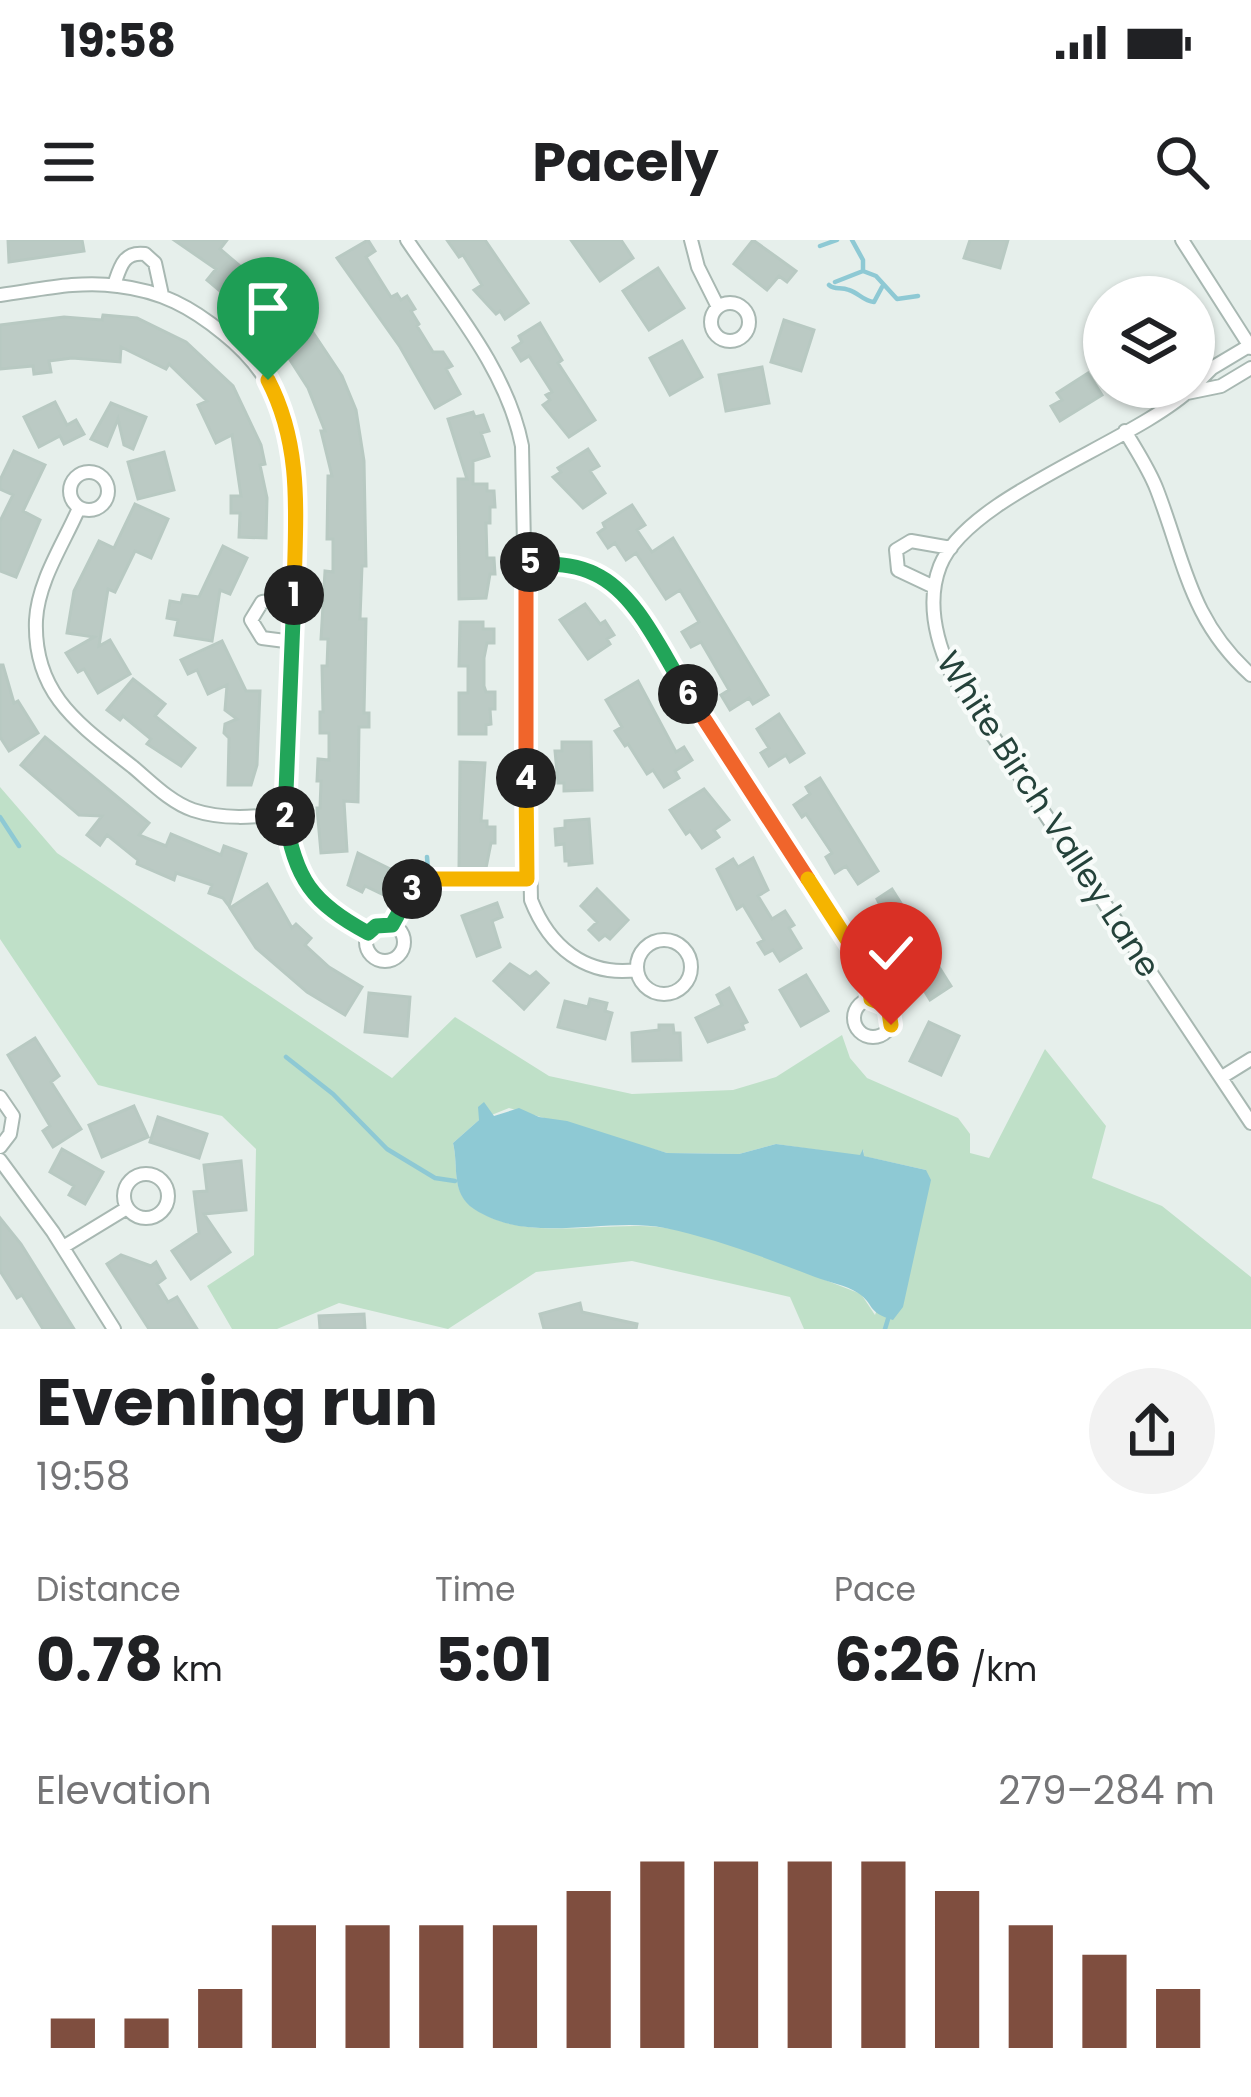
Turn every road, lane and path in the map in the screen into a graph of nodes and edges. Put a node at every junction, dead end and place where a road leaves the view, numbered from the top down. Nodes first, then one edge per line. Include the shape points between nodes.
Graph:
1 (407, 240) edge
2 (691, 240) edge
3 (1182, 240) edge
4 (114, 285) junction
5 (0, 295) edge
6 (162, 295) junction
7 (718, 307) dead end
8 (1250, 347) edge
9 (1215, 366) edge
10 (1251, 368) edge
11 (1215, 387) edge
12 (1161, 408) edge
13 (1125, 431) junction
14 (80, 508) dead end
15 (951, 548) junction
16 (526, 561) junction
17 (934, 587) junction
18 (294, 598) junction
19 (293, 643) junction
20 (1251, 675) edge
21 (285, 814) junction
22 (527, 879) junction
23 (392, 925) junction
24 (368, 933) junction
25 (637, 970) junction
26 (871, 999) dead end
27 (1251, 1060) edge
28 (1222, 1077) junction
29 (0, 1096) edge
30 (1251, 1124) edge
31 (2, 1146) edge
32 (4, 1163) edge
33 (127, 1208) dead end
34 (63, 1247) junction
35 (114, 1329) edge

1 - 16 street via 497,374 517,418
2 - 7 street
3 - 8 street
4 - 5 street
4 - 6 street
4 - 6 street via 122,262 145,254
6 - 18 street via 232,340 282,407 297,473
8 - 9 street, White Birch Valley Lane
10 - 11 street, White Birch Valley Lane
12 - 13 street, White Birch Valley Lane
13 - 15 street, White Birch Valley Lane via 1010,499
13 - 20 street via 1156,487 1199,612
14 - 21 street via 36,617 44,674 57,700 191,809 232,818
15 - 17 street, White Birch Valley Lane
15 - 17 street via 911,542 896,550 898,569
16 - 22 street
16 - 26 street via 580,568 623,596 868,972
17 - 28 street, White Birch Valley Lane via 938,645 951,673
18 - 19 street
18 - 19 street via 262,602 251,620 262,638
19 - 21 street
21 - 24 street via 291,851 311,890 335,916
22 - 23 lane via 420,880
22 - 25 street via 538,918 573,958 599,970
23 - 24 street
23 - 24 street via 403,946 391,960 368,952
25 - 25 street via 644,986 667,994 688,980 691,963 682,947 656,941 641,952
27 - 28 street
28 - 30 street, White Birch Valley Lane
29 - 31 street via 13,1116
31 - 32 street
32 - 34 street
33 - 34 street
34 - 35 street

